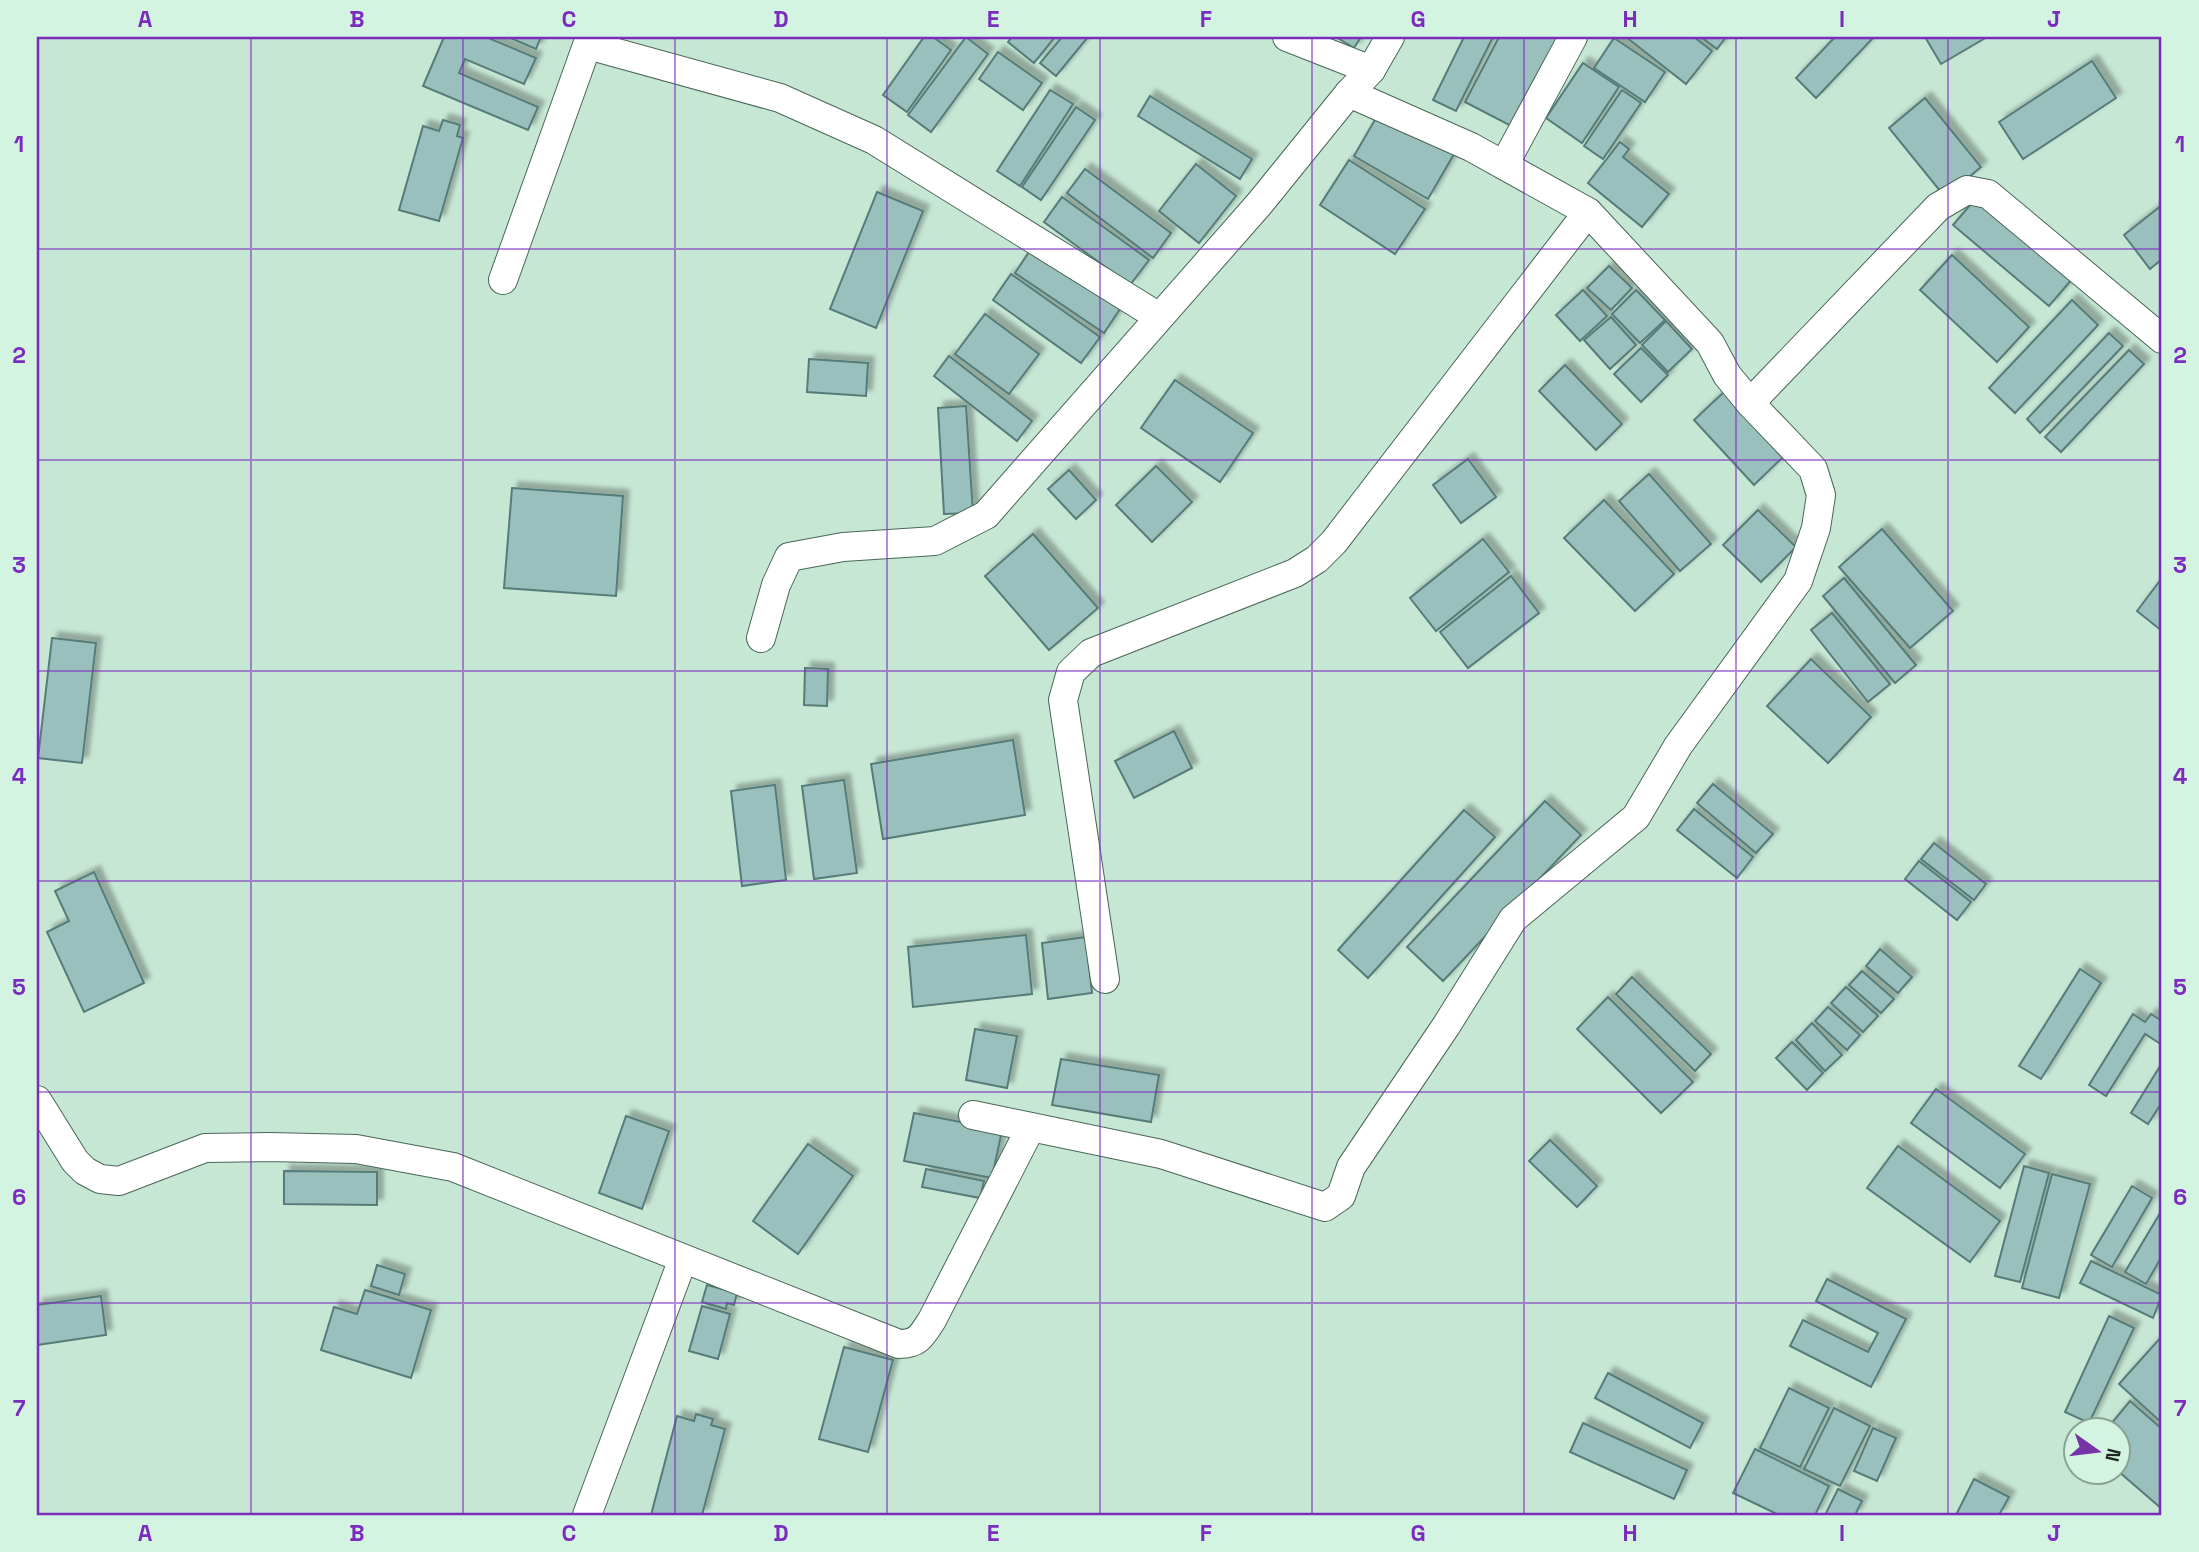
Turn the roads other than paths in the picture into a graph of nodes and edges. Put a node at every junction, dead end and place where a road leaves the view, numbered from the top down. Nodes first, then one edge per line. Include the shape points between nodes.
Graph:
1 (1287, 37) edge
2 (1390, 37) edge
3 (1573, 37) edge
4 (589, 41) edge
5 (1371, 70) junction
6 (1349, 93) junction
7 (1504, 165) junction
8 (1588, 212) junction
9 (503, 279) dead end
10 (1159, 317) junction
11 (2162, 339) edge
12 (1750, 403) junction
13 (761, 638) dead end
14 (1105, 979) dead end
15 (37, 1100) edge
16 (973, 1115) dead end
17 (1031, 1127) junction
18 (683, 1259) junction
19 (587, 1515) edge

1 - 5 street
2 - 5 street
3 - 7 street
4 - 9 street
4 - 10 street via 780,98 874,140
5 - 6 street
6 - 7 street
6 - 10 street via 1261,203
7 - 8 street
8 - 12 street via 1710,343 1727,375
8 - 14 street via 1317,559 1295,573 1091,653 1071,672 1063,700
10 - 13 street via 986,515 935,541 843,547 789,557
11 - 12 street via 1988,194 1967,190 1938,207
12 - 17 street via 1813,469 1821,495 1816,528 1798,580 1678,746 1636,817 1513,919 1351,1167 1341,1196 1325,1207 1161,1154
15 - 18 street via 75,1161 100,1180 119,1181 205,1148 356,1149 453,1167
16 - 17 street
17 - 18 street via 932,1320 911,1344 887,1340
18 - 19 street

